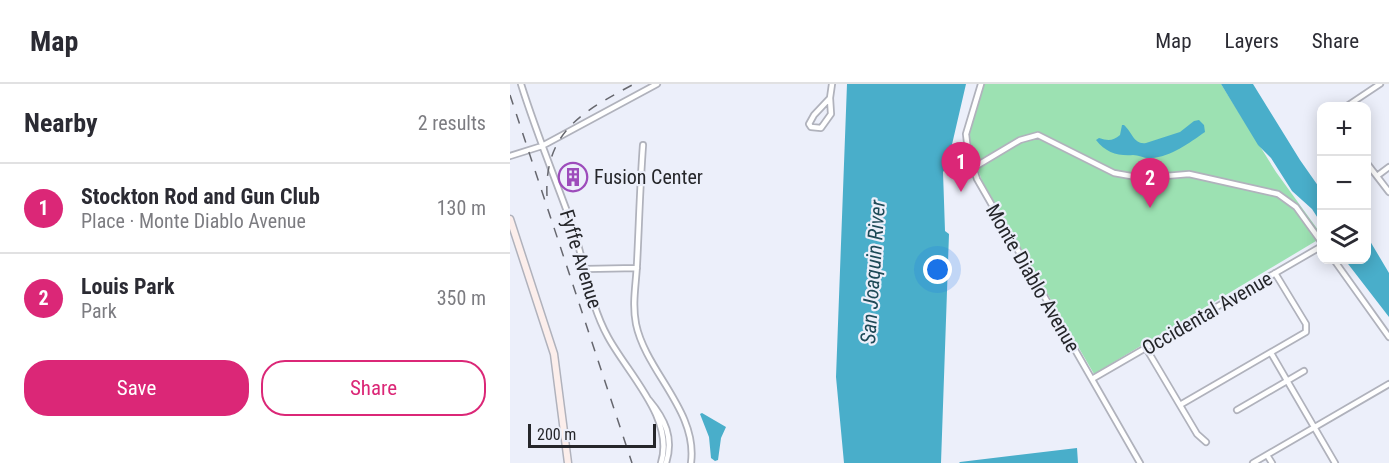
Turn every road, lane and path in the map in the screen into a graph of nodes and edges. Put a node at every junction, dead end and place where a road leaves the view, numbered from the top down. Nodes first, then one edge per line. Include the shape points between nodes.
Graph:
1 (520, 84) edge
2 (657, 84) edge
3 (832, 84) edge
4 (981, 84) edge
5 (1380, 84) edge
6 (831, 98) junction
7 (1353, 102) edge
8 (643, 145) dead end
9 (542, 146) junction
10 (510, 156) edge
11 (1389, 167) edge
12 (973, 168) junction
13 (1371, 168) edge
14 (1377, 176) junction
15 (1389, 192) edge
16 (510, 219) edge
17 (1317, 237) edge
18 (1317, 247) edge
19 (1337, 264) edge
20 (637, 268) junction
21 (586, 269) junction
22 (1275, 273) junction
23 (1389, 337) edge
24 (1146, 348) junction
25 (1271, 353) junction
26 (1304, 371) dead end
27 (1092, 379) junction
28 (1287, 381) junction
29 (1389, 384) edge
30 (644, 393) junction
31 (1180, 405) junction
32 (1237, 410) dead end
33 (1314, 427) junction
34 (1206, 442) dead end
35 (1267, 455) junction
36 (567, 461) edge
37 (661, 463) edge
38 (666, 463) edge
39 (691, 463) edge
40 (1140, 463) edge
41 (1253, 463) edge
42 (1272, 463) edge
43 (1335, 463) edge

1 - 9 street, Fyffe Avenue
2 - 9 street
3 - 6 street
4 - 12 street, Monte Diablo Avenue via 966,134
5 - 7 street
6 - 6 street via 829,119 821,128 811,127 811,119
8 - 20 street
9 - 10 street
9 - 21 street, Fyffe Avenue
11 - 14 street
12 - 17 street via 1020,140 1038,135 1114,173 1142,178 1189,174 1272,192 1296,207
12 - 27 street, Monte Diablo Avenue
13 - 14 street
14 - 15 street
16 - 36 street via 554,354
18 - 22 street, Occidental Avenue
19 - 23 street
20 - 21 street
20 - 39 street via 633,299 636,324 642,344 690,437
21 - 30 street, Fyffe Avenue via 608,337
22 - 24 street, Occidental Avenue
22 - 25 street via 1306,324 1306,331
24 - 27 street, Occidental Avenue
24 - 31 street
25 - 28 street
25 - 31 street
26 - 28 street
27 - 40 street, Monte Diablo Avenue
28 - 32 street
28 - 33 street
29 - 33 street
30 - 37 street, Fyffe Avenue via 662,430
30 - 38 street, Fyffe Avenue via 668,429
31 - 34 street
33 - 35 street
33 - 43 street
35 - 41 street
35 - 42 street

